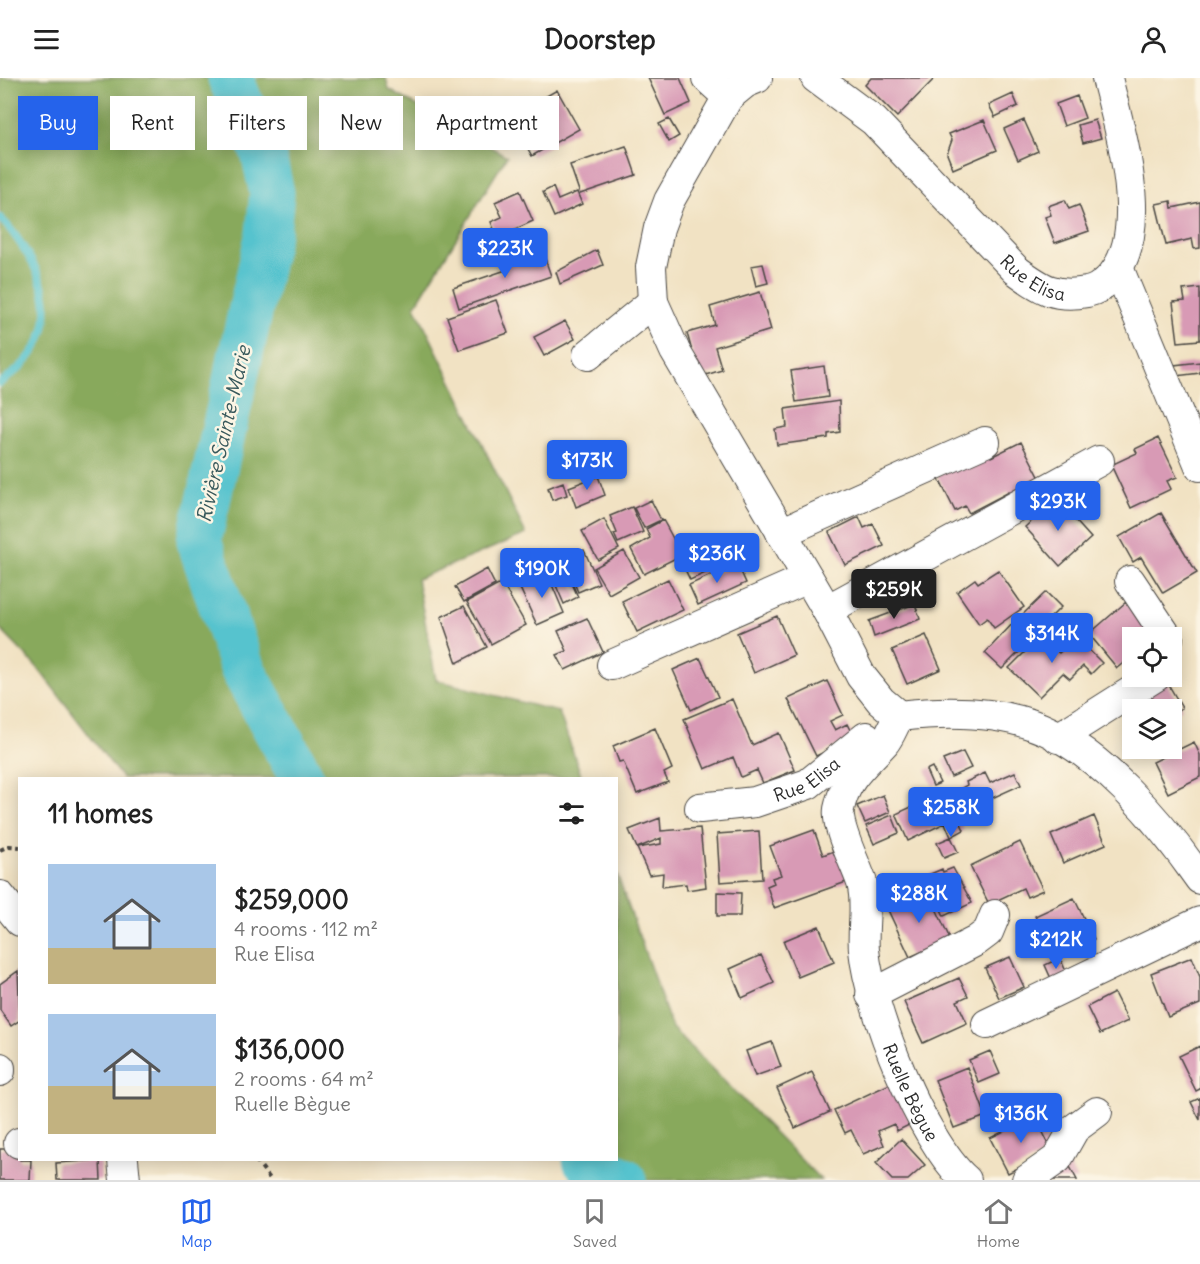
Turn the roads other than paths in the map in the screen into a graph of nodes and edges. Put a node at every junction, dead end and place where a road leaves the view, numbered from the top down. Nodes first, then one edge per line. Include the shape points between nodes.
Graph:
1 (757, 78) edge
2 (816, 78) edge
3 (1107, 78) edge
4 (718, 87) edge
5 (1119, 270) junction
6 (653, 302) junction
7 (588, 355) dead end
8 (985, 442) dead end
9 (1099, 461) dead end
10 (1200, 466) edge
11 (781, 532) junction
12 (807, 578) junction
13 (1130, 581) dead end
14 (827, 610) junction
15 (1161, 627) edge
16 (612, 664) dead end
17 (1139, 687) edge
18 (899, 716) junction
19 (1058, 738) junction
20 (700, 808) dead end
21 (1196, 865) edge
22 (0, 896) edge
23 (995, 915) dead end
24 (18, 918) edge
25 (1200, 922) edge
26 (871, 995) junction
27 (987, 1024) dead end
28 (1097, 1112) dead end
29 (123, 1161) edge
30 (125, 1180) edge
31 (966, 1180) edge
32 (1027, 1180) edge

1 - 4 street
2 - 5 street, Rue Elisa via 874,121 1016,270 1040,288 1067,296 1096,290
3 - 5 street, Rue Elisa via 1126,155 1129,242
4 - 6 street via 659,228 651,267
5 - 10 street
6 - 7 street
6 - 11 street via 675,351
8 - 11 street
9 - 14 street
11 - 12 street
12 - 14 street
12 - 16 street
13 - 15 street
14 - 18 street via 861,676
17 - 19 street
18 - 19 street, Rue Elisa via 939,712 983,714 1031,724
18 - 20 street, Rue Elisa via 808,784 755,802
18 - 26 street, Ruelle Bègue via 885,742 856,770 843,792 838,813 862,885 864,949
19 - 21 street, Rue Elisa via 1126,789
22 - 24 street
23 - 26 street via 988,932 976,941
25 - 27 street
26 - 31 street, Ruelle Bègue via 908,1089 939,1148
28 - 32 street via 1074,1129 1057,1159
29 - 30 street

